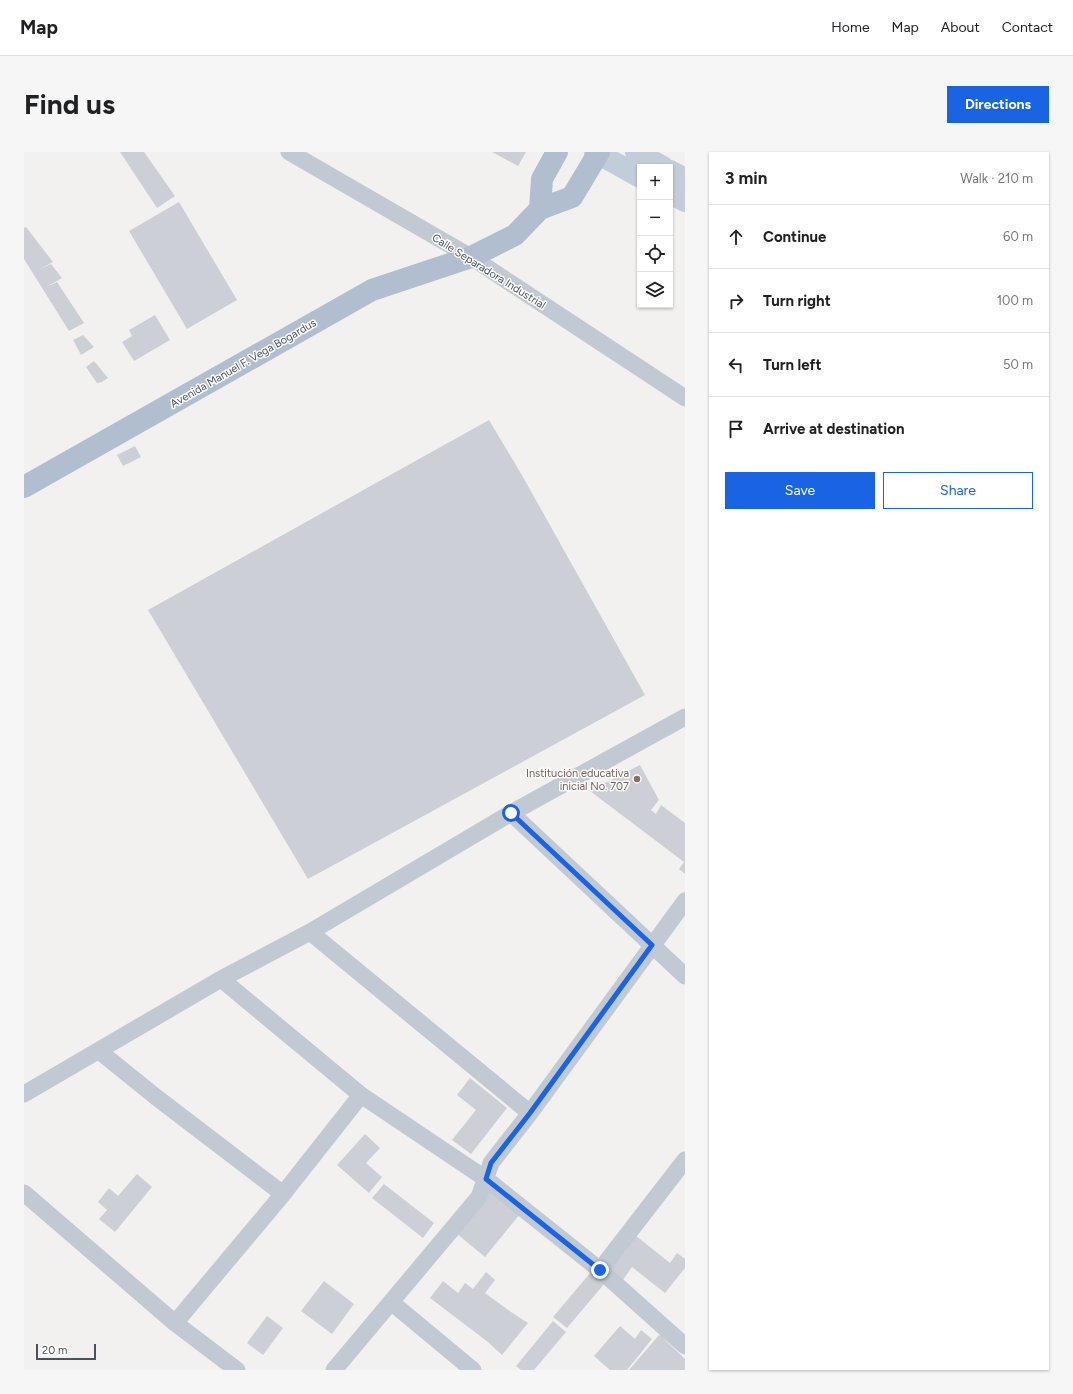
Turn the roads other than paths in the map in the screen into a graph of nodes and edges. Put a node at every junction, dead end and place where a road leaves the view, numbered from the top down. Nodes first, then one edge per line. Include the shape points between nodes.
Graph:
1 (289, 152) edge
2 (557, 152) edge
3 (636, 152) edge
4 (597, 153) edge
5 (658, 164) edge
6 (673, 173) edge
7 (637, 175) edge
8 (685, 179) edge
9 (673, 195) edge
10 (685, 201) edge
11 (540, 209) junction
12 (470, 257) junction
13 (685, 398) edge
14 (24, 487) edge
15 (685, 717) edge
16 (511, 813) junction
17 (685, 901) edge
18 (310, 932) junction
19 (652, 945) junction
20 (685, 976) edge
21 (221, 979) junction
22 (99, 1051) junction
23 (24, 1094) edge
24 (361, 1095) junction
25 (530, 1113) junction
26 (685, 1160) edge
27 (486, 1179) junction
28 (679, 1181) edge
29 (24, 1193) edge
30 (283, 1194) junction
31 (600, 1270) junction
32 (391, 1302) junction
33 (175, 1323) junction
34 (685, 1346) edge
35 (237, 1370) edge
36 (334, 1370) edge
37 (473, 1370) edge

1 - 12 street, Calle Separadora Industrial
2 - 11 main road via 542,179
3 - 5 street
4 - 7 street
4 - 11 main road via 572,197
6 - 8 street
9 - 10 street
11 - 12 main road, Avenida Manuel F. Vega Bogardus via 515,235
12 - 13 street, Calle Separadora Industrial
12 - 14 main road, Avenida Manuel F. Vega Bogardus via 372,290
15 - 16 street
16 - 18 street
16 - 19 street
17 - 19 street
18 - 21 street
18 - 25 street
19 - 20 street
19 - 25 street
21 - 22 street
21 - 24 street
22 - 23 street
22 - 30 street
24 - 27 street
24 - 30 street
25 - 27 street via 491,1163
26 - 28 street
27 - 31 street
27 - 32 street via 479,1197
28 - 31 street
29 - 33 street
30 - 33 street
31 - 34 street
32 - 36 street
32 - 37 street
33 - 35 street

